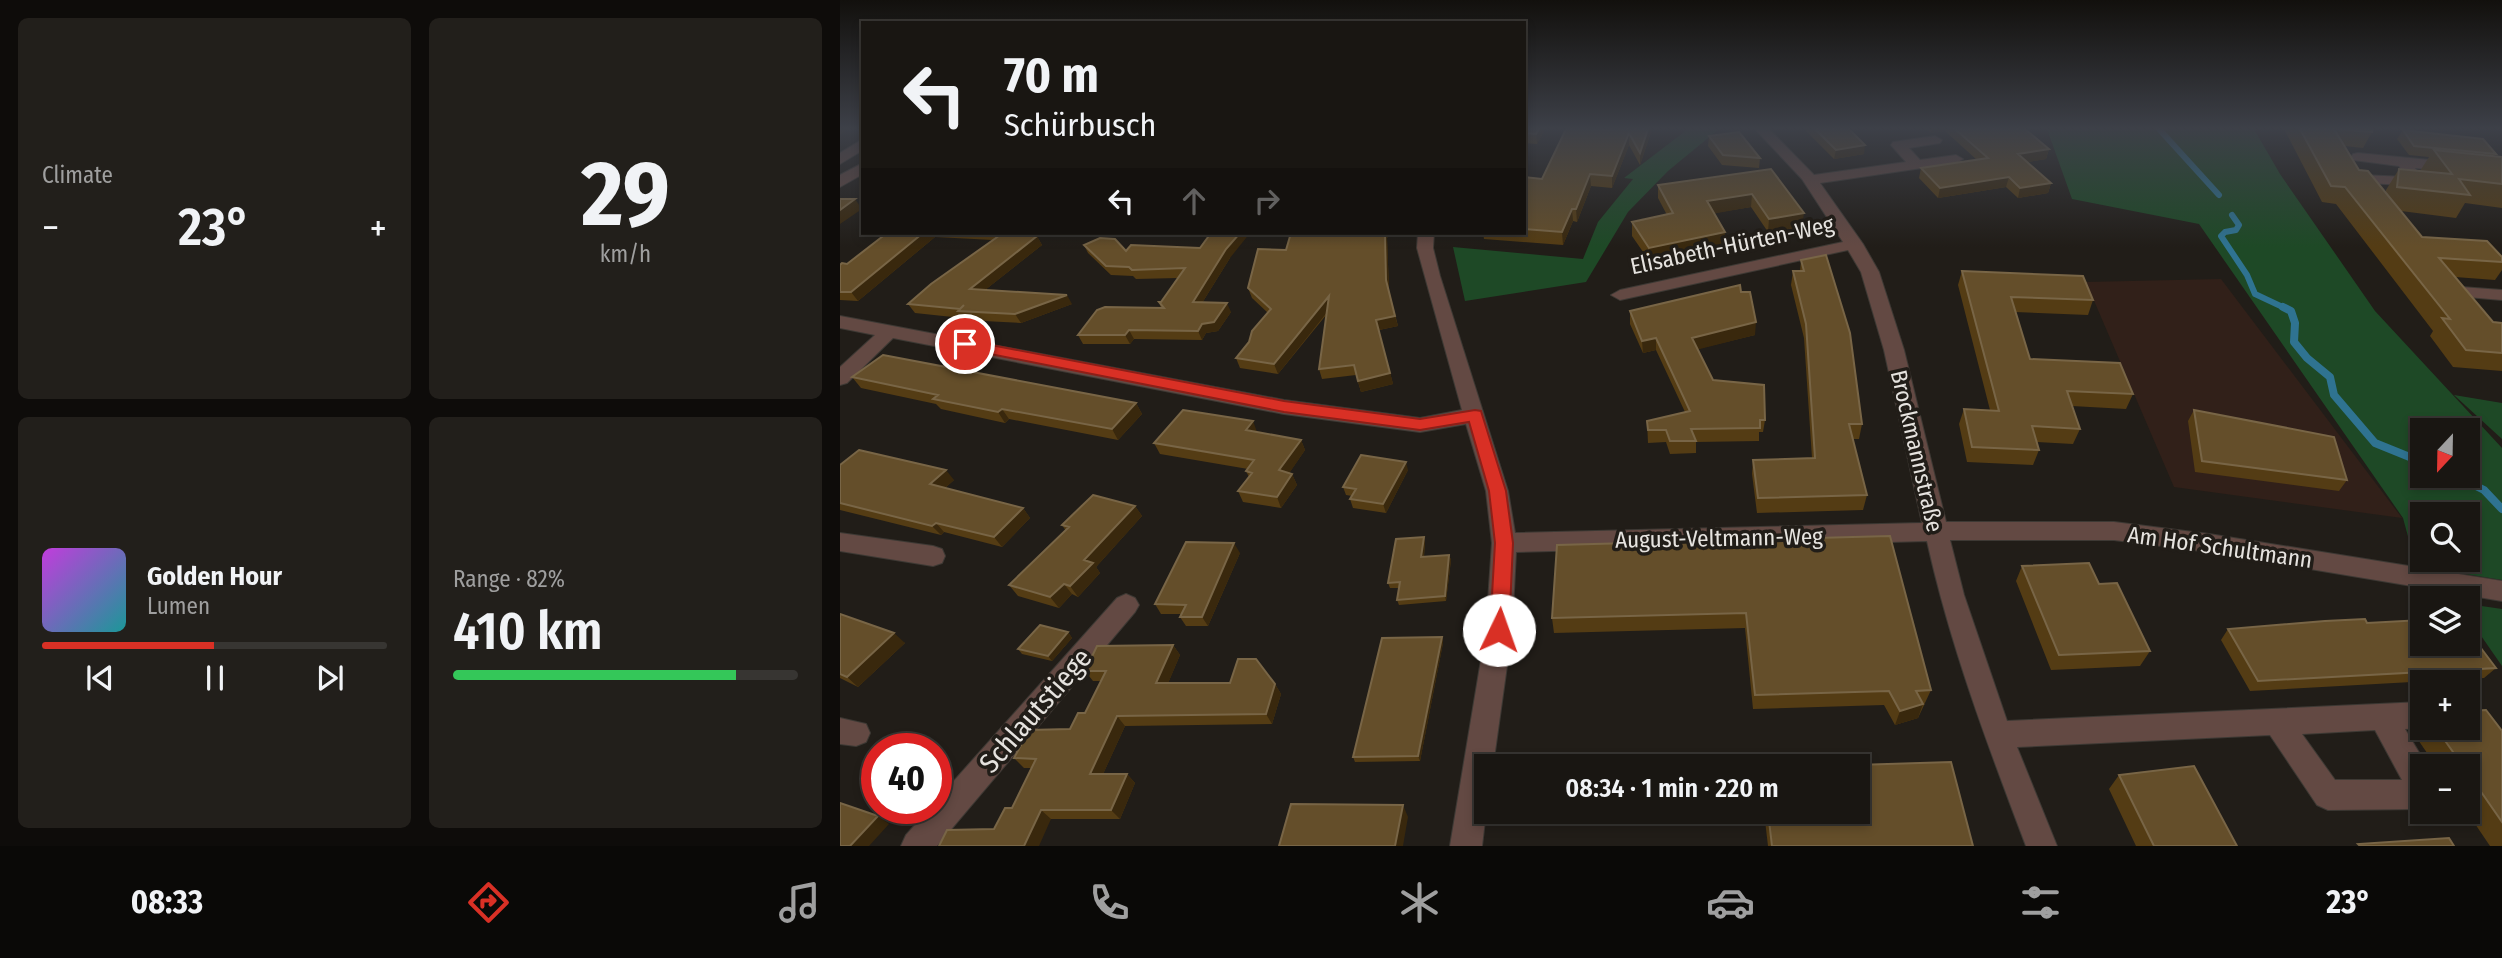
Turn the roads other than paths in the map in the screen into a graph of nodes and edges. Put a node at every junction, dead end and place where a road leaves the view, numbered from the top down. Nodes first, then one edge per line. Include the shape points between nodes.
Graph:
1 (857, 168) edge
2 (1799, 168) edge
3 (1892, 168) edge
4 (2408, 168) edge
5 (2468, 168) edge
6 (2502, 172) edge
7 (2367, 178) edge
8 (1810, 180) junction
9 (840, 182) edge
10 (1426, 235) edge
11 (1855, 244) junction
12 (2461, 292) edge
13 (1620, 295) dead end
14 (2502, 295) edge
15 (840, 322) edge
16 (891, 330) junction
17 (840, 378) edge
18 (1475, 415) junction
19 (1935, 533) junction
20 (840, 542) edge
21 (1504, 543) junction
22 (933, 556) dead end
23 (2502, 592) edge
24 (1126, 605) dead end
25 (2410, 715) edge
26 (2382, 716) junction
27 (2277, 721) junction
28 (1998, 735) junction
29 (2410, 765) edge
30 (2410, 794) edge
31 (917, 846) edge
32 (1465, 846) edge
33 (2041, 846) edge

1 - 9 street
2 - 8 street, Brockmannstraße
3 - 8 street
4 - 7 street via 2417,183
5 - 6 street
8 - 11 street, Brockmannstraße
10 - 18 street via 1431,276
11 - 13 street, Elisabeth-Hürten-Weg
11 - 19 street, Brockmannstraße via 1884,313
12 - 14 street
15 - 16 street
16 - 17 street
16 - 18 street via 1284,407 1420,425
18 - 21 street via 1497,491
19 - 21 street, August-Veltmann-Weg
19 - 23 street, Am Hof Schultmann via 2037,529 2127,533
19 - 28 street, Brockmannstraße
20 - 22 street
21 - 32 street via 1499,630
24 - 31 street, Schlautstiege
25 - 26 street
26 - 27 street
26 - 29 street
27 - 28 street
27 - 30 street via 2328,795
28 - 33 street, Brockmannstraße

